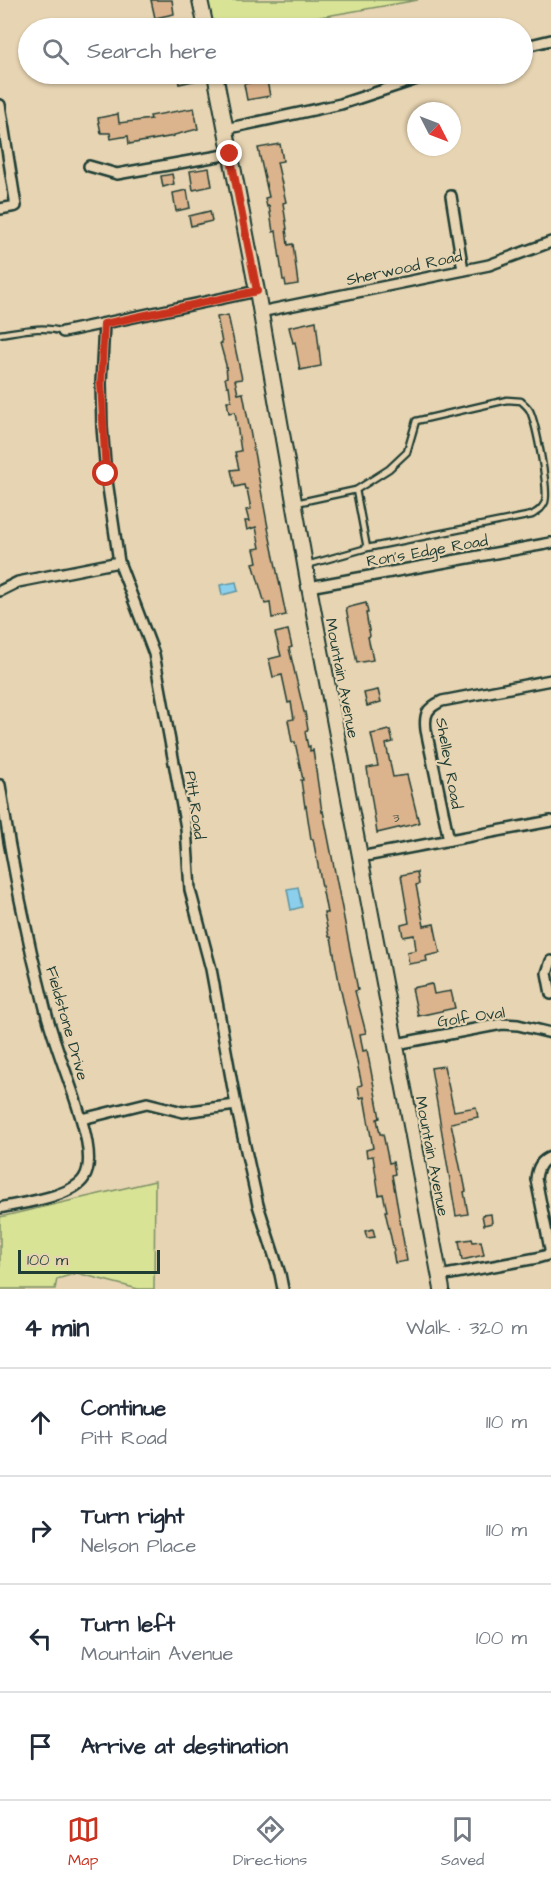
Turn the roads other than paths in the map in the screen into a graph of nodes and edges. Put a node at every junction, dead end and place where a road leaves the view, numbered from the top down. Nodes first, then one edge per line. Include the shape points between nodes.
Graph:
1 (200, 0) edge
2 (204, 18) edge
3 (551, 40) edge
4 (533, 44) edge
5 (216, 84) edge
6 (402, 84) edge
7 (0, 105) edge
8 (225, 129) junction
9 (230, 154) junction
10 (89, 166) dead end
11 (451, 196) dead end
12 (0, 209) edge
13 (551, 242) edge
14 (463, 270) junction
15 (257, 291) junction
16 (261, 312) junction
17 (104, 324) junction
18 (63, 332) joint
19 (0, 334) edge
20 (356, 490) junction
21 (294, 503) junction
22 (551, 543) edge
23 (367, 548) junction
24 (119, 562) junction
25 (305, 566) junction
26 (309, 587) junction
27 (0, 591) edge
28 (551, 680) edge
29 (0, 785) edge
30 (551, 821) edge
31 (449, 840) junction
32 (360, 857) junction
33 (551, 962) edge
34 (551, 994) edge
35 (551, 1033) edge
36 (396, 1044) junction
37 (236, 1105) junction
38 (82, 1119) junction
39 (551, 1157) edge
40 (0, 1208) edge
41 (551, 1254) edge
42 (441, 1282) edge
43 (283, 1289) edge

1 - 2 street
3 - 4 street
5 - 8 street, Mountain Avenue
6 - 8 street via 341,104
7 - 12 street via 16,206
8 - 9 street, Mountain Avenue
9 - 10 street via 117,174
9 - 15 street, Mountain Avenue
11 - 14 street
13 - 14 street, Sherwood Road
14 - 16 street, Sherwood Road
15 - 16 street, Mountain Avenue
15 - 17 street
16 - 21 street, Mountain Avenue
17 - 18 street
17 - 24 street, Pitt Road via 102,427
18 - 19 lane via 36,329
20 - 21 lane
20 - 23 lane
20 - 23 lane via 407,452 416,421 507,400 521,401 529,409 546,487 542,509 532,515
21 - 25 street, Mountain Avenue
22 - 26 street, Ron's Edge Road
23 - 25 lane
24 - 27 street via 18,582
24 - 37 street, Pitt Road via 154,654 186,828 190,890 211,969
25 - 26 street, Mountain Avenue
26 - 32 street, Mountain Avenue
28 - 31 street, Shelley Road via 442,702 427,711 426,730
29 - 38 street, Fieldstone Drive via 45,1009
30 - 31 street
31 - 32 street
32 - 36 street, Mountain Avenue
33 - 34 street via 547,973
35 - 36 street, Golf Oval via 502,1024
36 - 42 street, Mountain Avenue
37 - 38 street via 183,1112 147,1103
37 - 43 street, Pitt Road via 258,1205
38 - 40 street, Fieldstone Drive via 89,1158 84,1179 66,1192
39 - 41 street via 541,1165 536,1179
41 - 42 street

